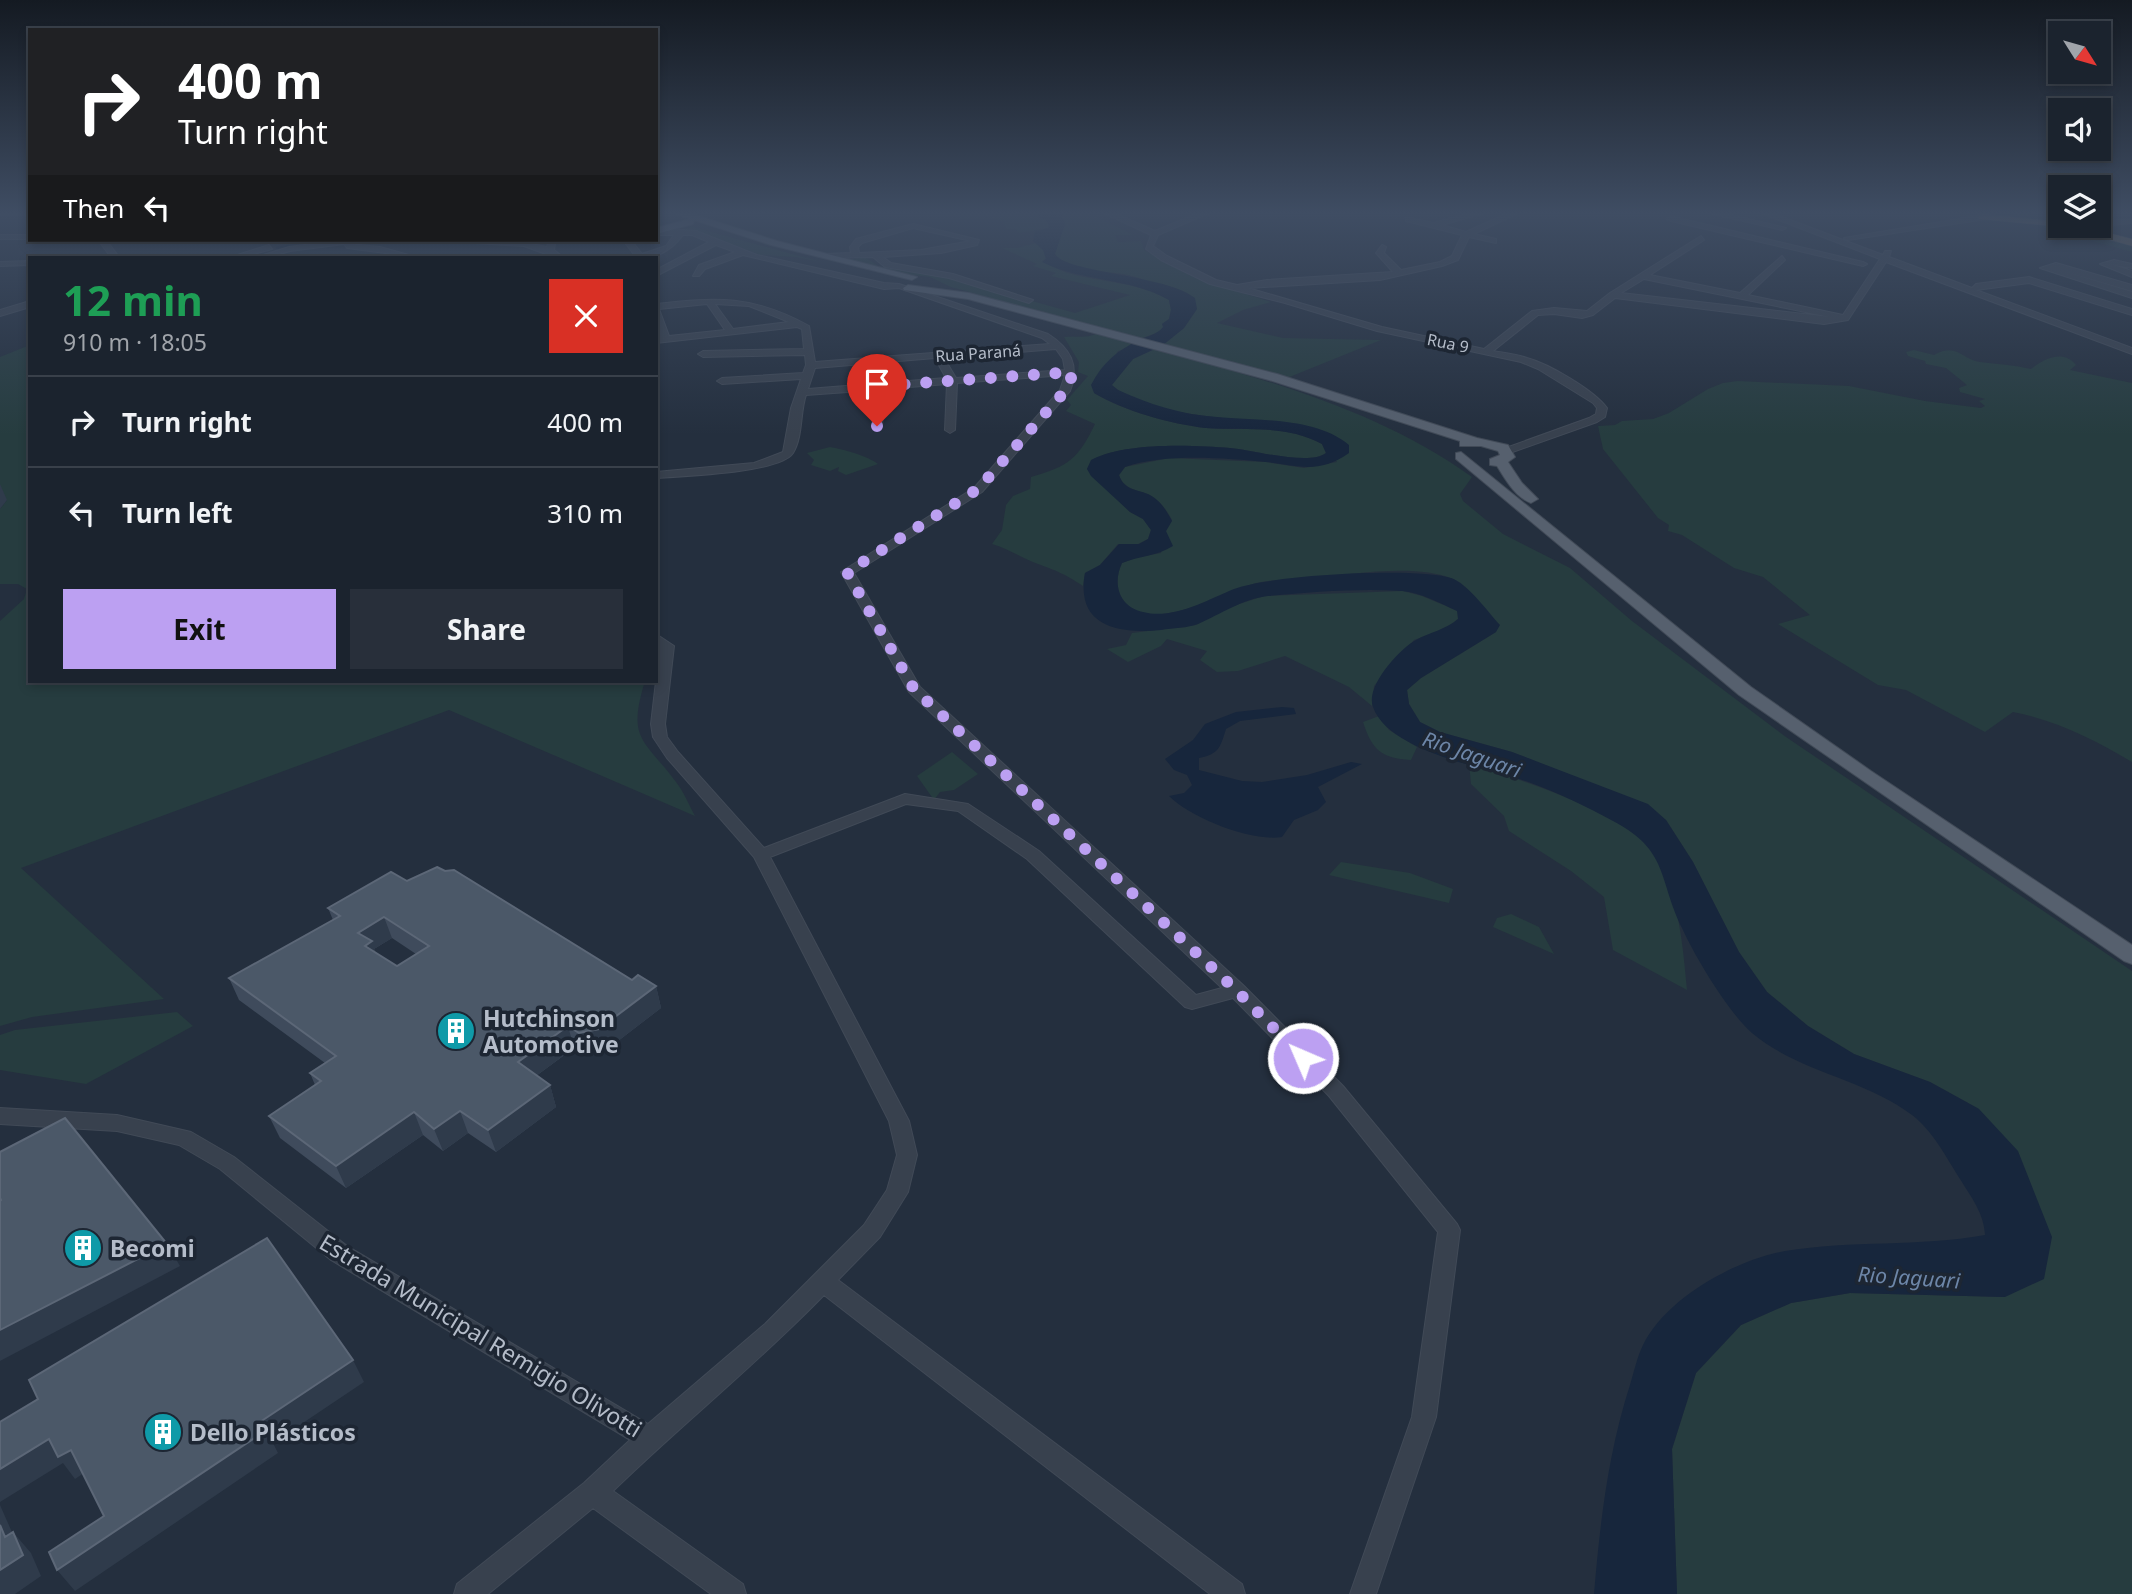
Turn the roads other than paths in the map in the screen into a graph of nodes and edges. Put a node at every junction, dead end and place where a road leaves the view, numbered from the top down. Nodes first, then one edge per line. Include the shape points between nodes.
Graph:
1 (901, 286) edge
2 (903, 286) edge
3 (941, 286) edge
4 (985, 286) edge
5 (1231, 286) edge
6 (1244, 286) edge
7 (1627, 286) edge
8 (1691, 286) edge
9 (1752, 286) edge
10 (1866, 286) edge
11 (1961, 286) edge
12 (1980, 286) edge
13 (2052, 286) edge
14 (2102, 286) edge
15 (1976, 287) joint
16 (1236, 288) junction
17 (1613, 295) junction
18 (969, 296) junction
19 (2132, 296) edge
20 (1741, 297) junction
21 (28, 298) edge
22 (708, 300) junction
23 (1030, 300) dead end
24 (2015, 302) junction
25 (995, 303) junction
26 (2005, 303) junction
27 (0, 305) edge
28 (28, 305) edge
29 (658, 309) edge
30 (968, 310) junction
31 (2132, 312) edge
32 (0, 313) edge
33 (1845, 318) junction
34 (658, 321) edge
35 (799, 324) junction
36 (731, 332) junction
37 (707, 336) junction
38 (661, 340) edge
39 (2132, 345) edge
40 (1060, 346) junction
41 (1487, 351) junction
42 (2132, 351) edge
43 (809, 352) junction
44 (703, 354) junction
45 (939, 355) junction
46 (699, 366) dead end
47 (810, 371) junction
48 (1071, 372) junction
49 (952, 380) junction
50 (722, 381) dead end
51 (880, 386) junction
52 (803, 392) junction
53 (1397, 418) junction
54 (877, 426) dead end
55 (950, 430) dead end
56 (1536, 439) junction
57 (1482, 442) junction
58 (1459, 455) junction
59 (1504, 456) junction
60 (658, 475) edge
61 (658, 639) edge
62 (761, 855) junction
63 (2132, 946) edge
64 (2132, 956) edge
65 (1237, 991) junction
66 (0, 1116) edge
67 (823, 1280) junction
68 (650, 1438) junction
69 (593, 1492) junction
70 (467, 1594) edge
71 (733, 1594) edge
72 (1232, 1594) edge
73 (1363, 1594) edge

1 - 30 street
2 - 18 main road
3 - 18 main road
4 - 23 street
5 - 16 street, Rua 9
6 - 16 street
7 - 17 street
8 - 20 street
9 - 20 street
10 - 33 street
11 - 26 street
12 - 15 street
13 - 31 street
14 - 19 street
15 - 24 street
16 - 41 street, Rua 9 via 1380,329
17 - 33 street via 1824,321
17 - 41 street via 1582,315 1535,313
18 - 25 main road
20 - 33 street
21 - 27 street
22 - 29 street
22 - 35 street via 741,301
22 - 36 street
24 - 26 street
24 - 39 street
25 - 30 street
25 - 53 main road via 1311,387
26 - 42 street
28 - 32 street
30 - 40 street via 1034,331
34 - 38 street
35 - 36 street
35 - 43 street via 808,332
36 - 37 street
37 - 38 street
37 - 44 street
40 - 45 street, Rua Paraná
40 - 48 street
41 - 56 street, Rua 9 via 1541,367 1602,408 1601,415 1593,419
43 - 44 street
43 - 47 street
44 - 46 street
45 - 47 street, Rua Paraná
45 - 49 street
47 - 50 street, Rua Paraná
47 - 52 street
48 - 49 street
48 - 65 street via 1065,391 978,489 847,572 914,689
49 - 51 street
49 - 55 street
51 - 52 street
51 - 54 street
52 - 60 street via 791,446 779,459 755,466
53 - 57 main road
53 - 58 main road
56 - 57 street, Rua 9
56 - 59 street, Rua 9
57 - 58 main road via 1458,447
57 - 59 main road
58 - 59 main road via 1481,462
58 - 64 main road via 1745,691
59 - 63 main road via 1517,486 1780,708
61 - 62 street, Estrada Municipal Remigio Olivotti via 667,646 659,704 660,737
62 - 65 street via 905,799 962,807 1033,855 1192,1002
62 - 67 street, Estrada Municipal Remigio Olivotti via 899,1121 907,1155 897,1192 872,1231
65 - 73 street via 1336,1091 1450,1230 1424,1417
66 - 68 street, Estrada Municipal Remigio Olivotti via 117,1123 184,1138 227,1163 339,1253
67 - 68 street, Estrada Municipal Remigio Olivotti via 773,1331
67 - 72 street
68 - 69 street
69 - 70 street
69 - 71 street

